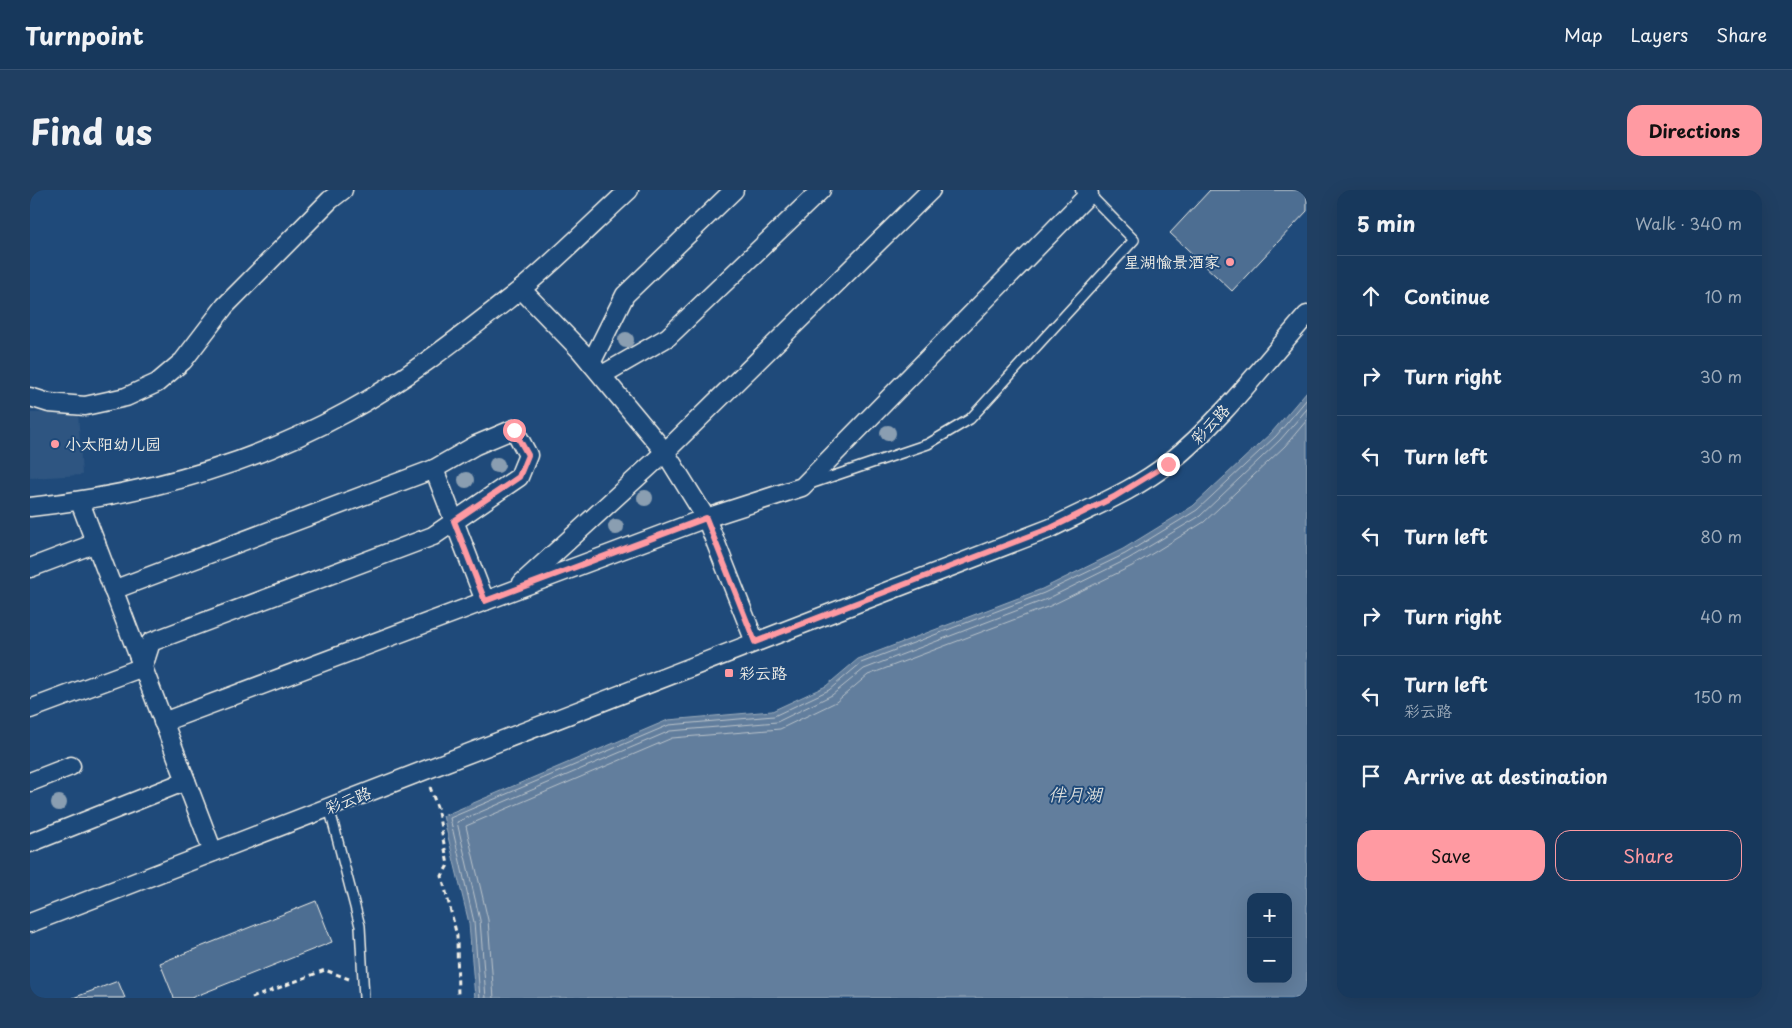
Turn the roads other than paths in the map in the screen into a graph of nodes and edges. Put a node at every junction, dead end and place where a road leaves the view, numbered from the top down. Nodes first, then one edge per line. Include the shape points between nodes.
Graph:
1 (343, 190) edge
2 (629, 190) edge
3 (734, 190) edge
4 (821, 190) edge
5 (931, 190) edge
6 (1087, 192) edge
7 (521, 289) junction
8 (1307, 315) edge
9 (597, 369) junction
10 (30, 398) edge
11 (664, 452) junction
12 (434, 469) junction
13 (802, 487) junction
14 (80, 502) junction
15 (30, 507) edge
16 (706, 518) junction
17 (454, 521) junction
18 (96, 544) junction
19 (30, 568) edge
20 (113, 590) junction
21 (514, 590) junction
22 (485, 601) junction
23 (755, 642) junction
24 (142, 667) junction
25 (30, 708) edge
26 (163, 722) junction
27 (72, 766) dead end
28 (186, 781) junction
29 (30, 782) edge
30 (329, 807) junction
31 (30, 843) edge
32 (213, 852) junction
33 (30, 923) edge
34 (364, 998) edge

1 - 10 street via 225,306 183,361 156,383 126,397 85,406
2 - 7 street
3 - 9 street via 625,295
4 - 9 street via 668,337
5 - 11 street
6 - 13 street
6 - 13 lane via 1134,240 970,419 928,444
7 - 9 street
7 - 14 street via 402,379 347,412 294,438 223,467 162,485
8 - 23 street, 彩云路 via 1211,425 1168,464 1114,497 1051,528
9 - 11 street
11 - 16 street
11 - 21 street
12 - 17 street
12 - 17 street via 476,445 514,430 528,455 519,477
12 - 20 street
13 - 16 street
14 - 15 street
14 - 18 street
16 - 21 street
16 - 23 street
17 - 22 street
17 - 24 street via 433,536 151,642
18 - 19 street
18 - 20 street
20 - 24 street
21 - 22 street
22 - 26 street
23 - 30 street, 彩云路
24 - 25 street
24 - 26 street
26 - 28 street
27 - 29 street
28 - 31 street
28 - 32 street
30 - 32 street, 彩云路
30 - 34 lane via 360,926
32 - 33 street, 彩云路

